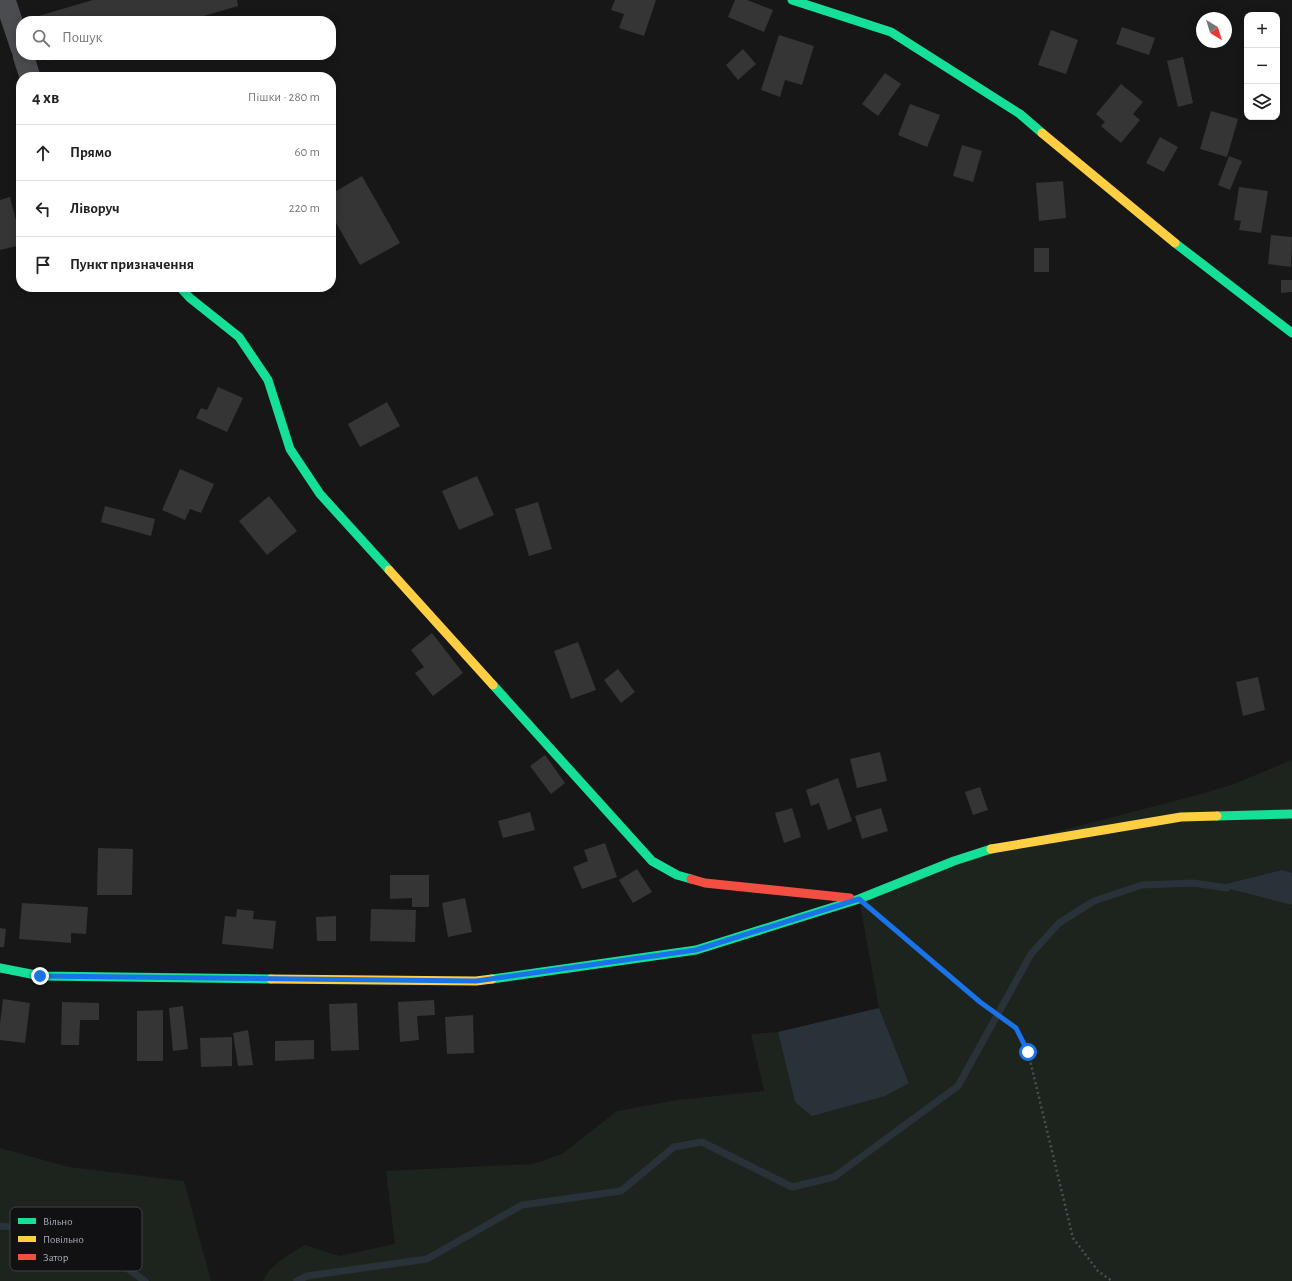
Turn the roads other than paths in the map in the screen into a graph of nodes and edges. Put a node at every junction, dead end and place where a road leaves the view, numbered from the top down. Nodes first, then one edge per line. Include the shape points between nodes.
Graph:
1 (5, 0) edge
2 (792, 0) edge
3 (16, 33) edge
4 (25, 60) edge
5 (28, 72) edge
6 (185, 292) edge
7 (1292, 333) edge
8 (1292, 814) edge
9 (859, 899) junction
10 (0, 968) edge

1 - 3 street
2 - 7 street via 891,32 1020,114 1190,255
4 - 5 street
6 - 9 street via 239,337 252,356 268,380 290,449 320,494 652,861 677,875 705,883
8 - 9 street via 1181,817 994,848
9 - 10 street via 696,950 476,981 40,976

